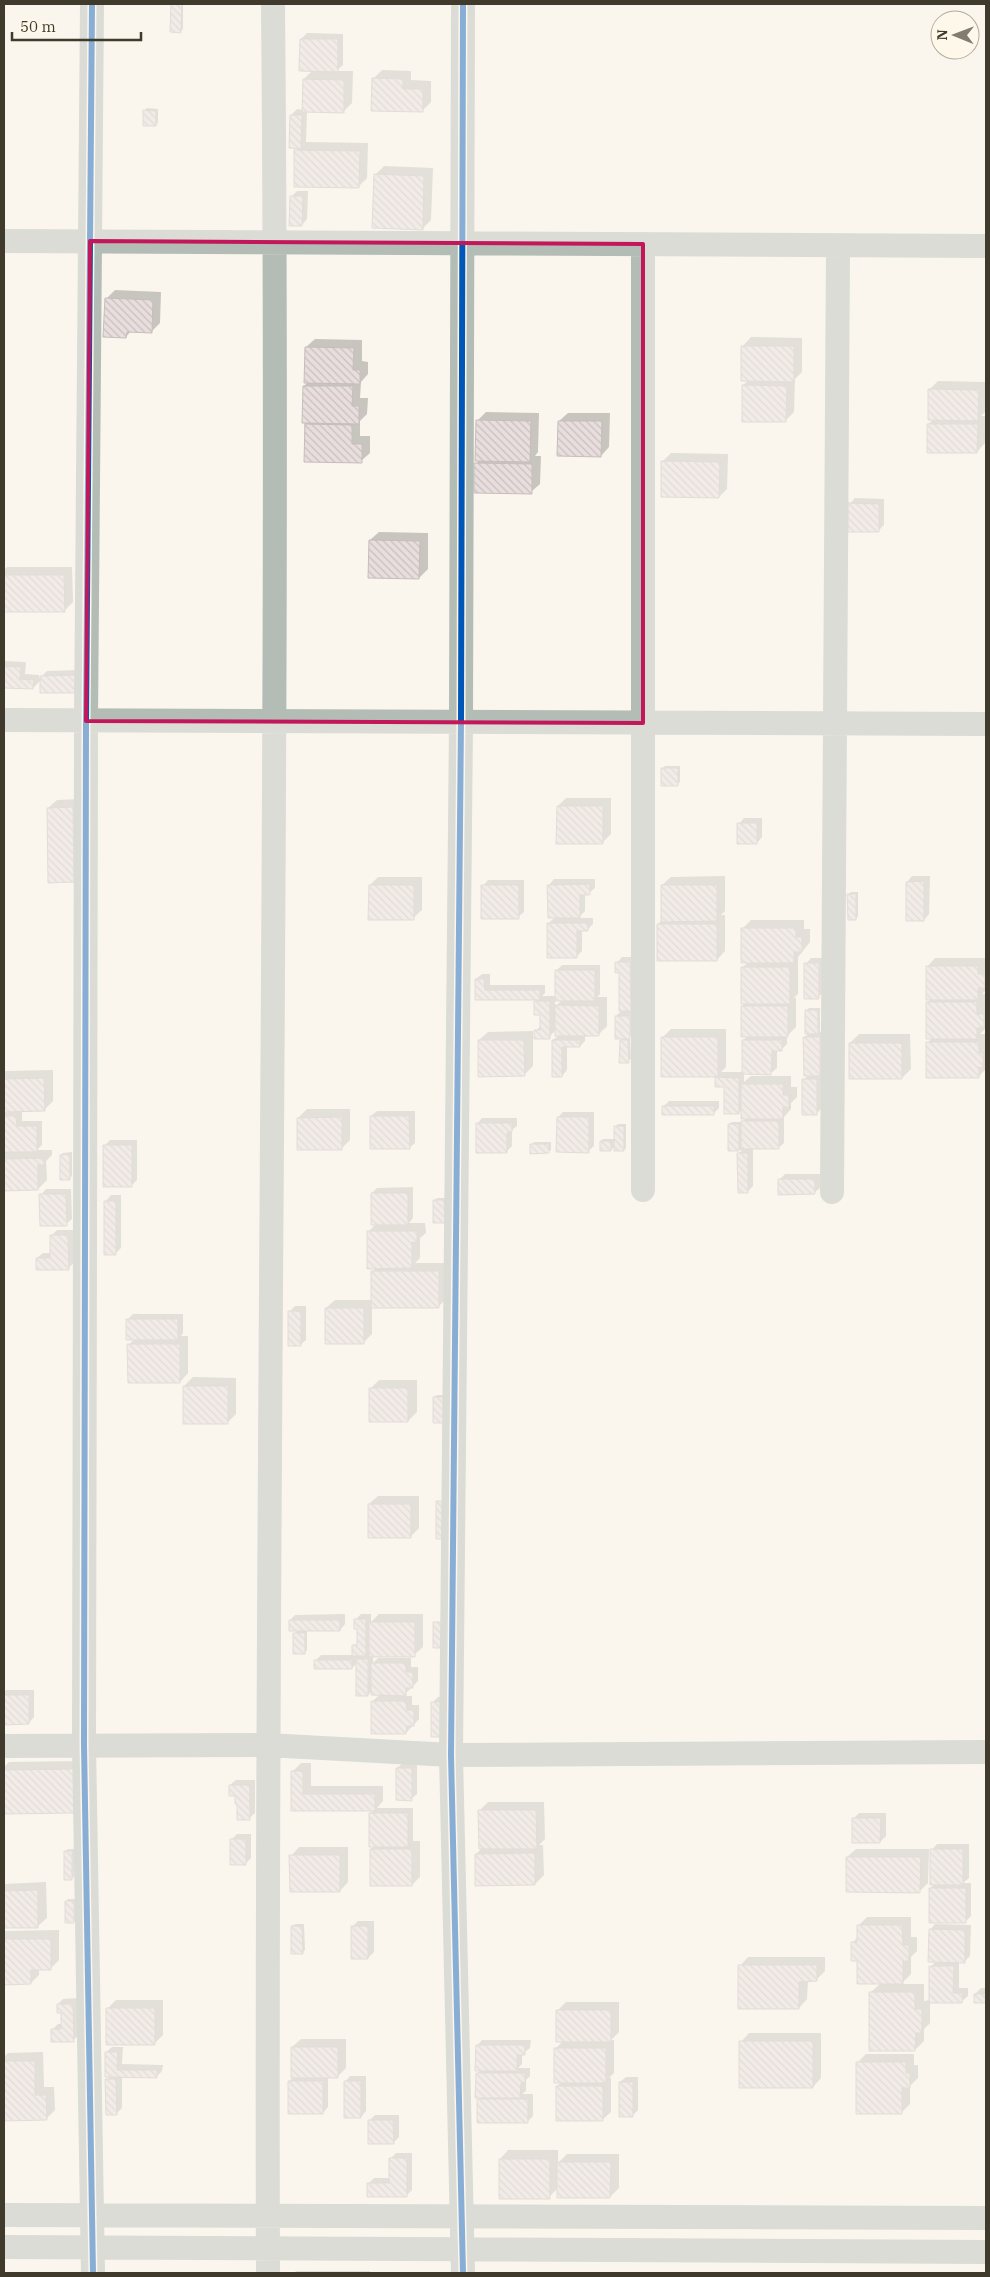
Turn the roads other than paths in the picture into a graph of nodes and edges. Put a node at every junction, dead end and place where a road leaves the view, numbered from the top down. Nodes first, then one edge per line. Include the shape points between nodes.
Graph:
1 (92, 4) edge
2 (273, 4) edge
3 (463, 4) edge
4 (4, 241) edge
5 (90, 241) junction
6 (275, 242) junction
7 (462, 243) junction
8 (643, 244) junction
9 (838, 246) junction
10 (986, 246) edge
11 (4, 720) edge
12 (86, 720) junction
13 (275, 721) junction
14 (460, 722) junction
15 (643, 723) junction
16 (835, 723) junction
17 (986, 724) edge
18 (643, 1190) dead end
19 (832, 1192) dead end
20 (84, 1744) junction
21 (267, 1745) junction
22 (4, 1746) edge
23 (986, 1752) edge
24 (451, 1755) junction
25 (4, 2215) edge
26 (93, 2216) junction
27 (268, 2216) junction
28 (463, 2217) junction
29 (986, 2218) edge
30 (4, 2247) edge
31 (93, 2248) junction
32 (268, 2249) junction
33 (464, 2249) junction
34 (986, 2252) edge
35 (93, 2273) edge
36 (268, 2273) edge
37 (463, 2273) edge

1 - 5 street
2 - 6 street
3 - 7 street
4 - 5 street
5 - 6 street
5 - 12 street
6 - 7 street
6 - 13 street
7 - 8 street
7 - 14 street
8 - 9 street
8 - 15 street
9 - 10 street
9 - 16 street
11 - 12 street
12 - 13 street
12 - 20 street
13 - 14 street
13 - 21 street
14 - 15 street
14 - 24 street
15 - 16 street
15 - 18 street
16 - 17 street
16 - 19 street
20 - 21 street
20 - 22 street
20 - 26 street
21 - 24 street
21 - 27 street
23 - 24 street
24 - 28 street
25 - 26 street
26 - 27 street
26 - 31 street
27 - 28 street
27 - 32 street
28 - 29 street
28 - 33 street
30 - 31 street
31 - 32 street
31 - 35 street
32 - 33 street
32 - 36 street
33 - 34 street
33 - 37 street

